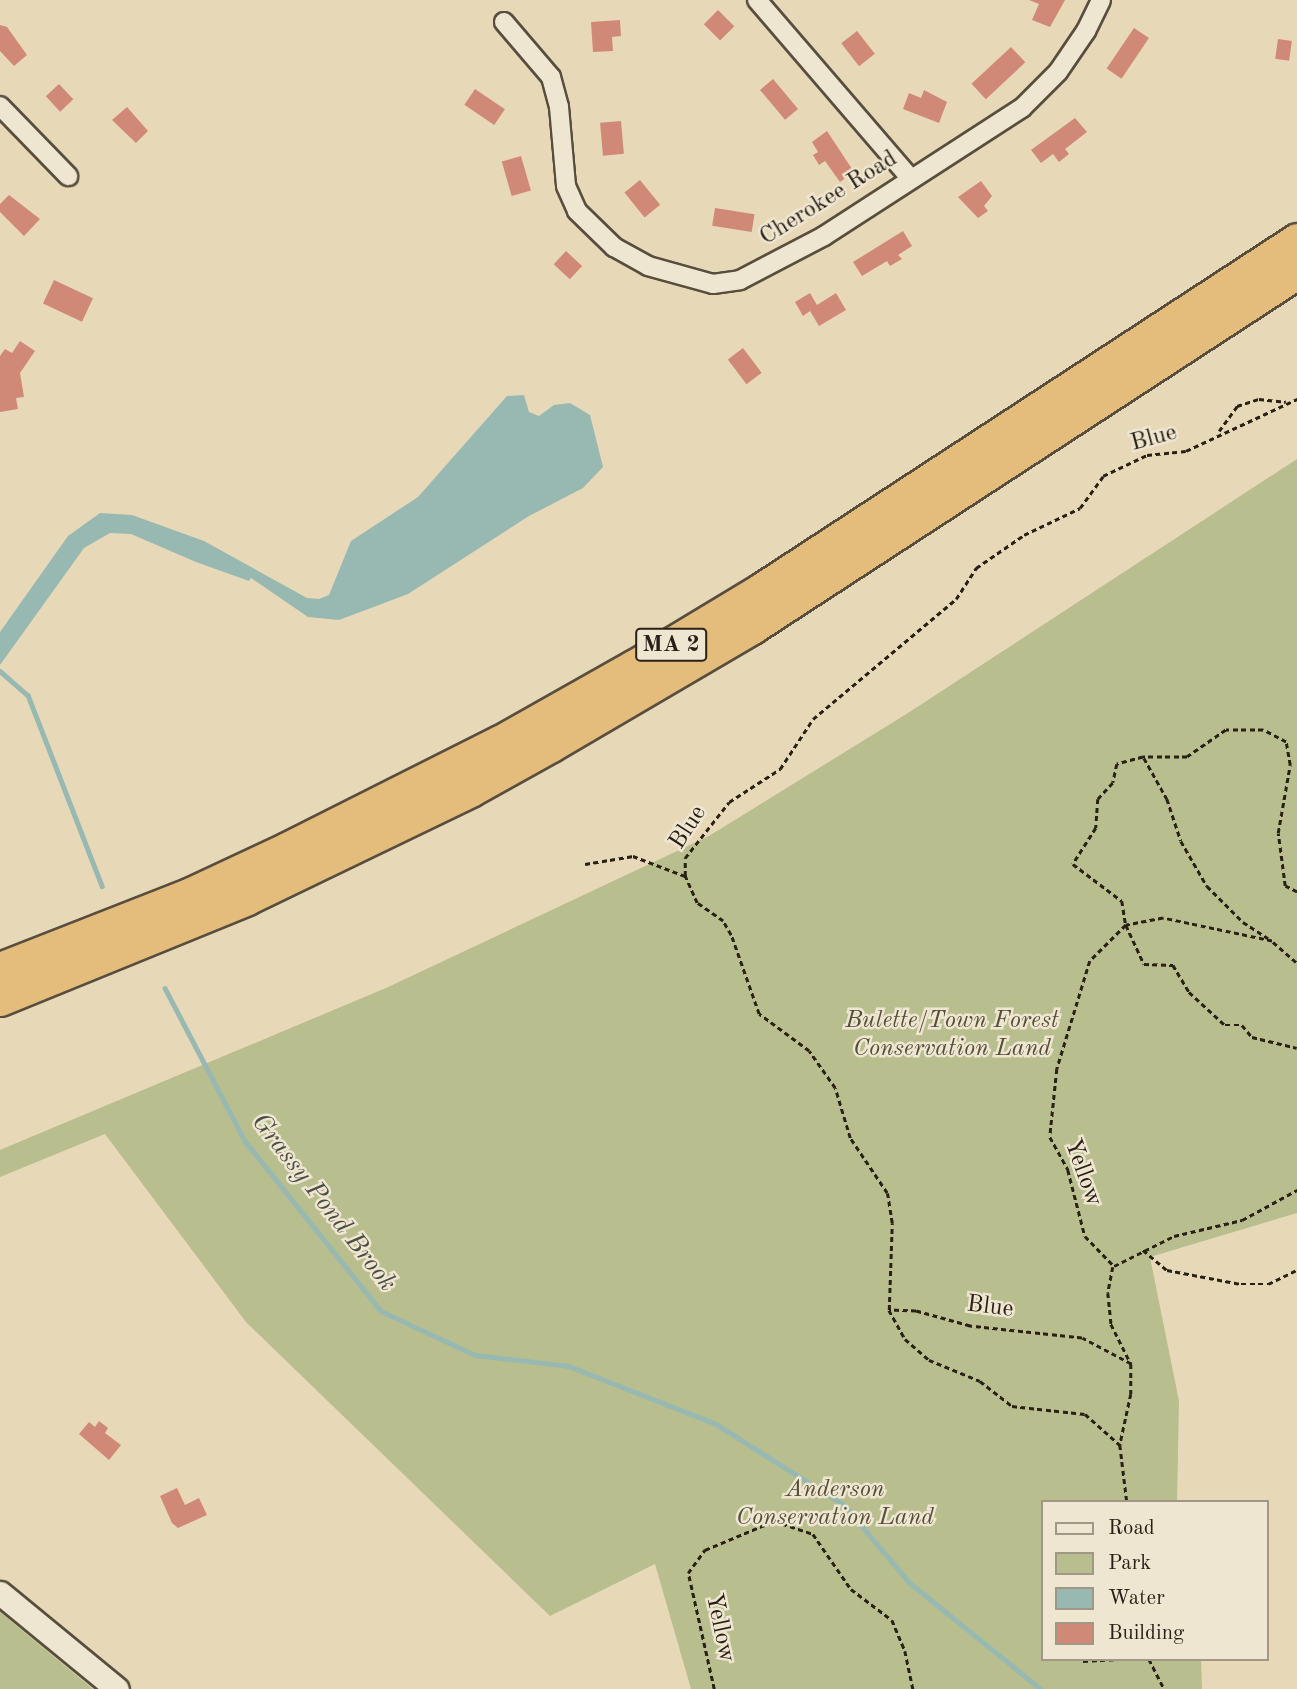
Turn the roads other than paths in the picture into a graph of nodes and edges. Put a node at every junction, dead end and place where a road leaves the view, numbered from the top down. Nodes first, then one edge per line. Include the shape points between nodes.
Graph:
1 (757, 0) edge
2 (1101, 0) edge
3 (504, 22) dead end
4 (0, 106) edge
5 (68, 176) dead end
6 (910, 178) junction
7 (1297, 240) edge
8 (1297, 272) edge
9 (0, 969) edge
10 (0, 999) edge
11 (0, 1593) edge
12 (117, 1689) edge

1 - 6 street
2 - 6 street, Cherokee Road via 1058,72 1022,108
3 - 6 street, Cherokee Road via 551,77 559,107 566,186 577,211 614,247 648,266 713,284 740,280 824,236
4 - 5 street
7 - 9 highway, MA 2 via 761,590 512,736 189,895
8 - 10 highway, MA 2 via 752,627 528,758 247,898
11 - 12 street

